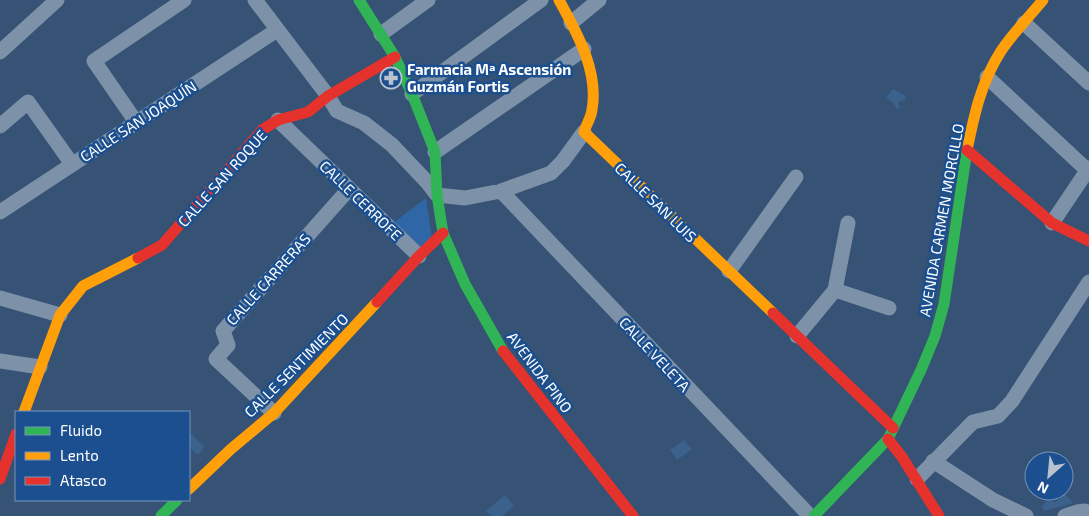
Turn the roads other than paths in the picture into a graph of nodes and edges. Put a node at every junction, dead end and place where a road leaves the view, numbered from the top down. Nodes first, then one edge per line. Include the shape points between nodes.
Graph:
1 (57, 0) edge
2 (184, 0) edge
3 (255, 0) edge
4 (359, 0) edge
5 (428, 0) edge
6 (541, 0) edge
7 (559, 0) edge
8 (599, 0) edge
9 (1043, 0) edge
10 (571, 23) junction
11 (1024, 23) junction
12 (277, 30) junction
13 (380, 34) junction
14 (584, 49) junction
15 (0, 52) edge
16 (395, 57) junction
17 (987, 77) junction
18 (1089, 83) edge
19 (412, 94) junction
20 (328, 96) junction
21 (278, 120) junction
22 (136, 122) junction
23 (0, 126) edge
24 (584, 132) junction
25 (967, 150) junction
26 (435, 152) junction
27 (72, 164) junction
28 (1088, 169) edge
29 (796, 177) dead end
30 (349, 189) junction
31 (501, 191) junction
32 (437, 195) junction
33 (0, 212) edge
34 (848, 223) dead end
35 (1052, 223) junction
36 (443, 232) junction
37 (1088, 239) edge
38 (419, 256) junction
39 (728, 271) junction
40 (1089, 282) edge
41 (835, 290) junction
42 (0, 298) edge
43 (889, 308) dead end
44 (60, 314) junction
45 (797, 336) junction
46 (0, 361) edge
47 (40, 367) junction
48 (24, 411) edge
49 (274, 413) junction
50 (891, 434) junction
51 (15, 437) edge
52 (933, 462) junction
53 (0, 479) edge
54 (917, 479) junction
55 (190, 488) edge
56 (176, 501) edge
57 (1085, 511) dead end
58 (161, 516) edge
59 (634, 516) edge
60 (810, 516) edge
61 (814, 516) edge
62 (939, 516) edge
63 (1026, 516) edge
64 (1065, 516) edge

1 - 15 street
2 - 22 street via 94,61
3 - 12 street
4 - 13 street, AVENIDA PINO
5 - 13 street
6 - 19 street
7 - 10 street
8 - 10 street
9 - 11 street, AVENIDA CARMEN MORCILLO
10 - 14 street
11 - 17 street, AVENIDA CARMEN MORCILLO via 1001,51
11 - 18 street
12 - 20 street
12 - 22 street, CALLE SAN JOAQUÍN
13 - 16 street, AVENIDA PINO
14 - 24 street via 593,78 592,111
14 - 26 street
16 - 19 street, AVENIDA PINO
16 - 20 street, CALLE SAN ROQUE
17 - 25 street, AVENIDA CARMEN MORCILLO via 978,99
17 - 28 street
19 - 26 street, AVENIDA PINO
20 - 21 street, CALLE SAN ROQUE via 308,112
20 - 32 street via 337,111 364,123 392,145
21 - 30 street, CALLE CERROFE
21 - 44 street, CALLE SAN ROQUE via 262,130 162,245 83,286
22 - 27 street, CALLE SAN JOAQUÍN
23 - 27 street via 28,102
24 - 31 street via 552,173
24 - 39 street, CALLE SAN LUIS
25 - 35 street
25 - 50 street, AVENIDA CARMEN MORCILLO via 944,304 922,370
26 - 32 street, AVENIDA PINO
27 - 33 street, CALLE SAN JOAQUÍN
28 - 35 street
29 - 39 street
30 - 38 street, CALLE CERROFE
30 - 49 street, CALLE CARRERAS via 222,330 228,345 216,359
31 - 32 street via 465,198
31 - 60 street, CALLE VELETA
32 - 36 street, AVENIDA PINO
34 - 41 street
35 - 37 street
36 - 38 street
36 - 59 street, AVENIDA PINO via 465,284 502,350
38 - 49 street, CALLE SENTIMIENTO
39 - 45 street, CALLE SAN LUIS
40 - 52 street via 1012,401 998,416 973,422
41 - 43 street
41 - 45 street
42 - 44 street
44 - 47 street, CALLE SAN ROQUE
45 - 50 street, CALLE SAN LUIS
46 - 47 street
47 - 48 street, CALLE SAN ROQUE
49 - 55 street, CALLE SENTIMIENTO
50 - 54 street, CALLE SAN LUIS
50 - 61 street, AVENIDA CARMEN MORCILLO
51 - 53 street
52 - 54 street
52 - 63 street via 993,500
54 - 62 street, CALLE SAN LUIS
56 - 58 street
57 - 64 street

